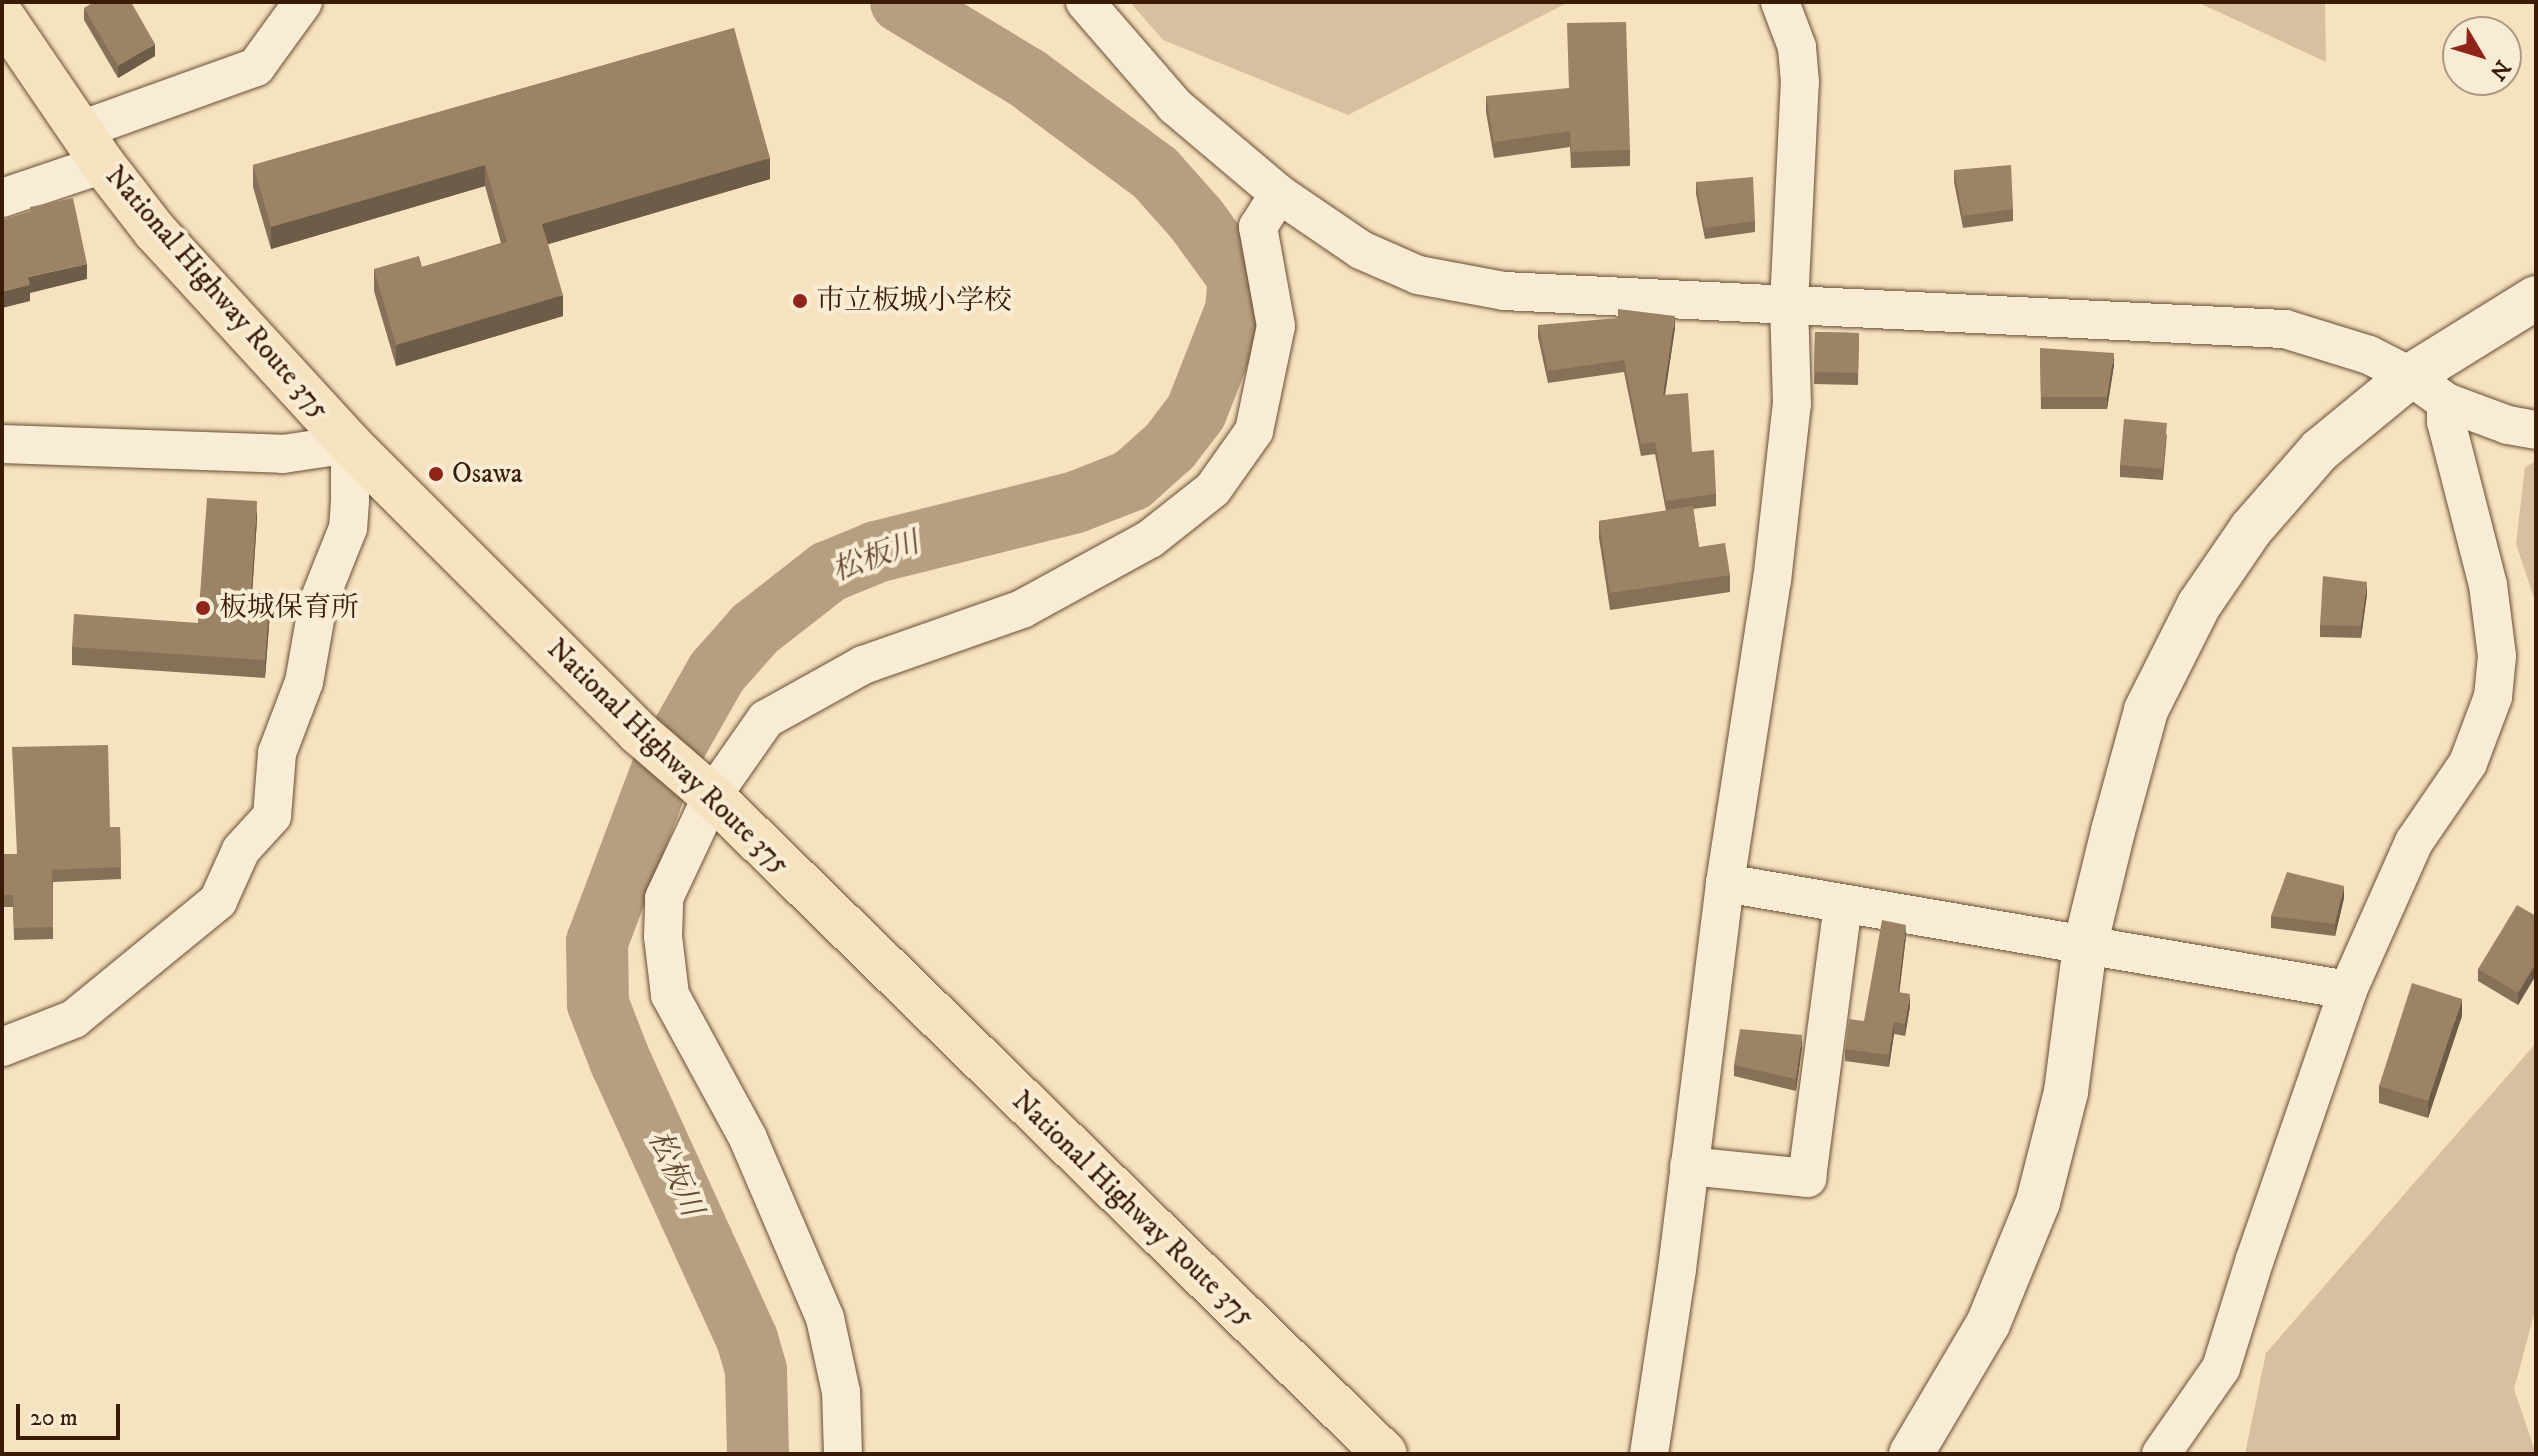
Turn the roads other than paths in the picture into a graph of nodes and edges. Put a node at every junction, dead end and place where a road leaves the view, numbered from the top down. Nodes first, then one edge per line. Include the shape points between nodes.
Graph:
1 (303, 2) edge
2 (1085, 2) edge
3 (1780, 2) edge
4 (2, 16) edge
5 (92, 147) junction
6 (1279, 194) junction
7 (2, 198) edge
8 (2536, 298) edge
9 (1789, 304) junction
10 (2410, 376) junction
11 (2446, 402) junction
12 (2536, 430) edge
13 (2, 444) edge
14 (350, 444) junction
15 (701, 787) junction
16 (1725, 883) junction
17 (1843, 905) junction
18 (2085, 946) junction
19 (2348, 990) junction
20 (2, 1047) edge
21 (1689, 1166) junction
22 (843, 1454) edge
23 (1385, 1454) edge
24 (1649, 1454) edge
25 (1911, 1454) edge
26 (2161, 1454) edge

1 - 5 street via 256,67
2 - 6 street via 1175,106
3 - 9 street via 1799,64
4 - 5 highway, National Highway Route 375
5 - 7 street
5 - 14 highway, National Highway Route 375 via 155,231
6 - 9 street via 1361,250 1418,275 1504,291
6 - 15 street via 1258,227 1276,326 1254,431 1213,489 1150,539 1022,609 863,665 766,719
8 - 10 street
9 - 10 street via 2285,329 2369,355
9 - 16 street via 1791,419 1772,581
10 - 11 street
10 - 18 street via 2320,450 2251,529 2199,605 2146,710
11 - 12 street
11 - 19 street via 2446,422 2488,585 2497,656 2493,697 2468,763 2414,842
13 - 14 street via 283,454
14 - 15 highway, National Highway Route 375 via 639,733
14 - 20 street via 348,528 318,603 304,682 277,753 272,816 241,850 218,901 74,1019
15 - 22 street via 664,898 670,995 748,1138 825,1318 841,1392
15 - 23 highway, National Highway Route 375
16 - 17 street
16 - 21 street
17 - 18 street
17 - 21 street via 1807,1178
18 - 19 street
18 - 25 street via 2066,1092 2038,1202 1988,1324
19 - 26 street via 2221,1368
21 - 24 street

